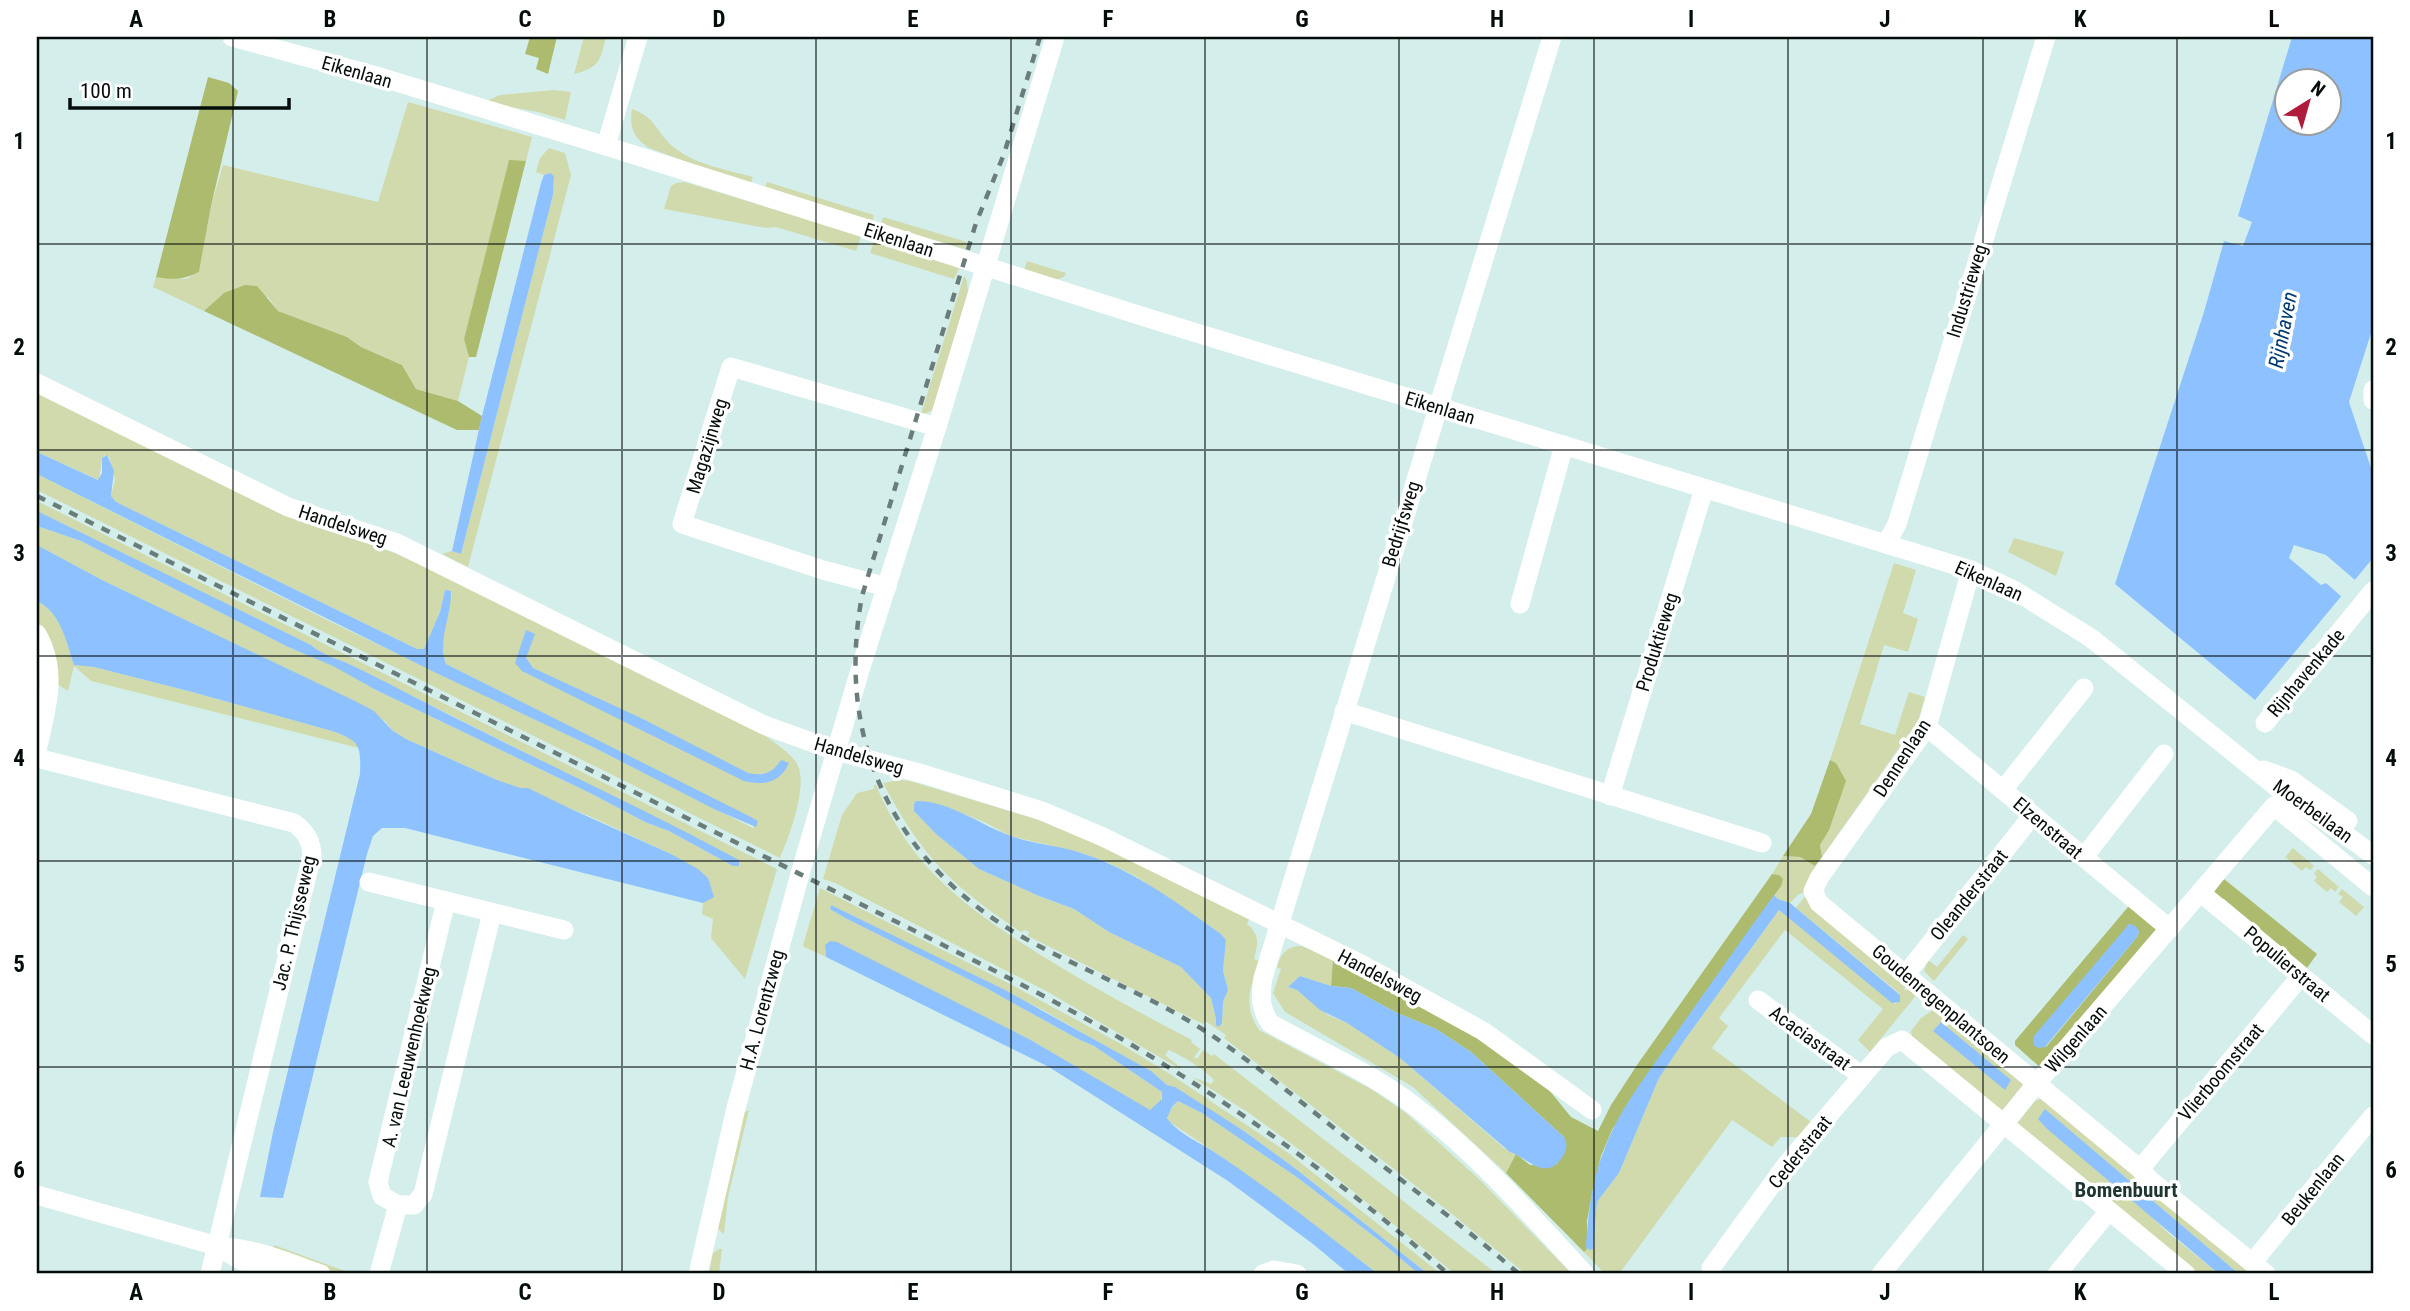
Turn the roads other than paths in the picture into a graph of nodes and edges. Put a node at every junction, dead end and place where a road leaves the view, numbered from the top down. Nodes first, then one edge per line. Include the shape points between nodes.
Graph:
1 (232, 37) edge
2 (638, 37) edge
3 (1055, 37) edge
4 (1552, 37) edge
5 (2046, 37) edge
6 (606, 146) junction
7 (986, 267) junction
8 (37, 383) edge
9 (2373, 390) edge
10 (2373, 400) edge
11 (1437, 407) junction
12 (937, 426) junction
13 (1564, 445) junction
14 (1704, 489) junction
15 (1886, 544) junction
16 (1970, 570) junction
17 (887, 587) junction
18 (2373, 591) edge
19 (1520, 604) dead end
20 (37, 634) edge
21 (2084, 688) dead end
22 (1344, 711) junction
23 (2265, 723) dead end
24 (1927, 727) junction
25 (2216, 740) joint
26 (37, 750) edge
27 (836, 751) junction
28 (2164, 754) dead end
29 (37, 758) edge
30 (2253, 766) junction
31 (2003, 790) junction
32 (1611, 796) junction
33 (2033, 815) junction
34 (2373, 841) edge
35 (1762, 843) dead end
36 (2373, 855) edge
37 (2084, 857) junction
38 (369, 882) dead end
39 (2373, 887) edge
40 (1813, 891) joint
41 (2200, 893) junction
42 (446, 901) junction
43 (492, 913) junction
44 (1279, 925) junction
45 (2170, 929) junction
46 (564, 930) dead end
47 (1906, 974) junction
48 (2301, 976) junction
49 (1758, 1000) dead end
50 (2373, 1035) edge
51 (1862, 1076) junction
52 (2037, 1083) junction
53 (1592, 1110) dead end
54 (2373, 1116) edge
55 (2004, 1125) junction
56 (2140, 1169) junction
57 (37, 1195) edge
58 (398, 1205) junction
59 (2109, 1211) junction
60 (217, 1246) junction
61 (2259, 1268) edge
62 (698, 1273) edge
63 (210, 1274) edge
64 (285, 1274) edge
65 (321, 1274) edge
66 (379, 1274) edge
67 (1263, 1274) edge
68 (1297, 1274) edge
69 (1585, 1274) edge
70 (1712, 1274) edge
71 (1881, 1274) edge
72 (2057, 1274) edge
73 (2186, 1274) edge

1 - 6 street, Eikenlaan
2 - 6 street
3 - 7 street
4 - 11 street, Bedrijfsweg
5 - 15 street, Industrieweg via 1897,524
6 - 7 street, Eikenlaan
7 - 11 street, Eikenlaan
7 - 12 street
8 - 27 street, Handelsweg via 288,507 397,543 764,725
9 - 10 street
11 - 13 street, Eikenlaan
11 - 22 street, Bedrijfsweg
12 - 17 street
12 - 17 street, Magazijnweg via 731,367 682,524
13 - 14 street, Eikenlaan
13 - 19 street
14 - 15 street, Eikenlaan
14 - 32 street, Produktieweg
15 - 16 street, Eikenlaan
16 - 24 street, Dennenlaan
16 - 25 street, Eikenlaan via 2014,590 2091,638
17 - 27 street
18 - 23 street, Rijnhavenkade
20 - 26 street via 45,650 50,685
21 - 31 street
22 - 32 street
22 - 44 street, Bedrijfsweg
24 - 31 street, Elzenstraat
24 - 40 street, Dennenlaan
25 - 30 street, Moerbeilaan
27 - 44 street, Handelsweg via 1061,818
27 - 62 street, H.A. Lorentzweg via 760,1013
28 - 37 street
29 - 60 street, Jac. P. Thijsseweg via 295,823 312,843
30 - 34 street, Moerbeilaan via 2291,780
30 - 36 street, Moerbeilaan
31 - 33 street, Elzenstraat
32 - 35 street
33 - 37 street, Elzenstraat
33 - 47 street, Oleanderstraat
37 - 45 street, Elzenstraat
38 - 42 street
39 - 41 street, Wilgenlaan via 2274,806
40 - 47 street, Goudenregenplantsoen via 1819,903
41 - 45 street, Wilgenlaan
41 - 48 street, Populierstraat
42 - 43 street
42 - 58 street, A. van Leeuwenhoekweg via 379,1182 382,1196
43 - 46 street
43 - 58 street via 423,1194 414,1205
44 - 53 street, Handelsweg via 1483,1031
44 - 69 street, Bedrijfsweg via 1260,996 1270,1023 1405,1099 1463,1147
45 - 52 street, Wilgenlaan
47 - 52 street, Goudenregenplantsoen
48 - 50 street, Populierstraat
48 - 56 street, Vlierboomstraat
49 - 51 street, Acaciastraat
51 - 55 street, Cederstraat via 1887,1047 1902,1040
51 - 70 street, Cederstraat via 1787,1165 1711,1268
52 - 55 street, Wilgenlaan
52 - 56 street, Goudenregenplantsoen
54 - 61 street, Beukenlaan
55 - 59 street
55 - 71 street, Wilgenlaan
56 - 61 street, Goudenregenplantsoen
57 - 60 street
58 - 66 street
59 - 72 street
59 - 73 street
60 - 63 street
60 - 64 street via 243,1261
60 - 65 street via 246,1248
67 - 68 street via 1274,1270

